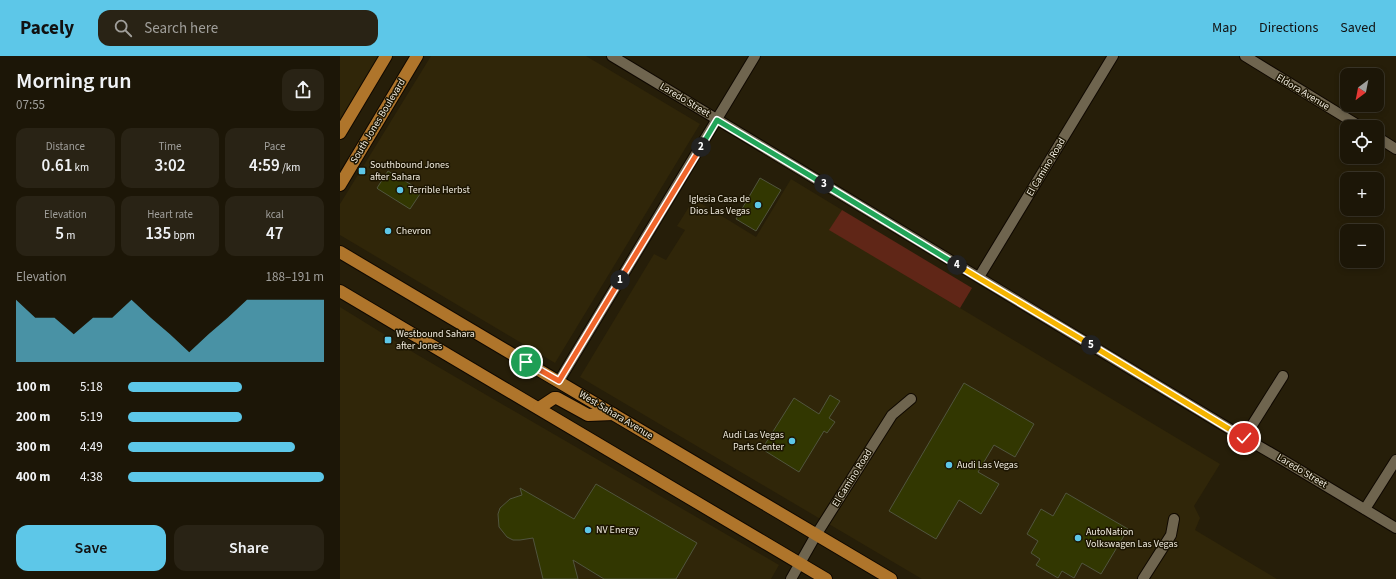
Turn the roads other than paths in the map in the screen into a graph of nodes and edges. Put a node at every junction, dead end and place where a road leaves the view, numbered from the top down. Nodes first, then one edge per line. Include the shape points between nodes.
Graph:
1 (386, 56) edge
2 (417, 56) edge
3 (612, 56) edge
4 (755, 56) edge
5 (1113, 56) edge
6 (1245, 56) edge
7 (717, 120) junction
8 (1350, 120) edge
9 (340, 133) edge
10 (1384, 141) edge
11 (1396, 148) edge
12 (340, 185) edge
13 (340, 252) edge
14 (979, 277) junction
15 (340, 291) edge
16 (1283, 376) dead end
17 (559, 381) junction
18 (911, 399) dead end
19 (539, 408) junction
20 (613, 414) junction
21 (1244, 438) junction
22 (1396, 460) edge
23 (1365, 509) junction
24 (1174, 519) dead end
25 (1396, 528) edge
26 (816, 535) junction
27 (799, 563) junction
28 (791, 579) edge
29 (826, 579) edge
30 (891, 579) edge
31 (1143, 579) edge

1 - 9 main road
2 - 12 main road, South Jones Boulevard
3 - 7 street, Laredo Street
4 - 7 street
5 - 14 street, El Camino Road
6 - 8 street, Eldora Avenue
7 - 14 street, Laredo Street
7 - 17 street
10 - 11 street
13 - 17 main road, West Sahara Avenue
14 - 21 street, Laredo Street
15 - 19 main road
16 - 21 street
17 - 20 main road, West Sahara Avenue
18 - 26 street, El Camino Road via 892,415
19 - 20 main road via 557,398 588,415
19 - 27 main road
20 - 26 main road, West Sahara Avenue
21 - 23 street, Laredo Street
22 - 23 street
23 - 25 street, Laredo Street
24 - 31 street via 1170,535
26 - 27 street, El Camino Road
26 - 30 main road, West Sahara Avenue
27 - 28 street, El Camino Road
27 - 29 main road

